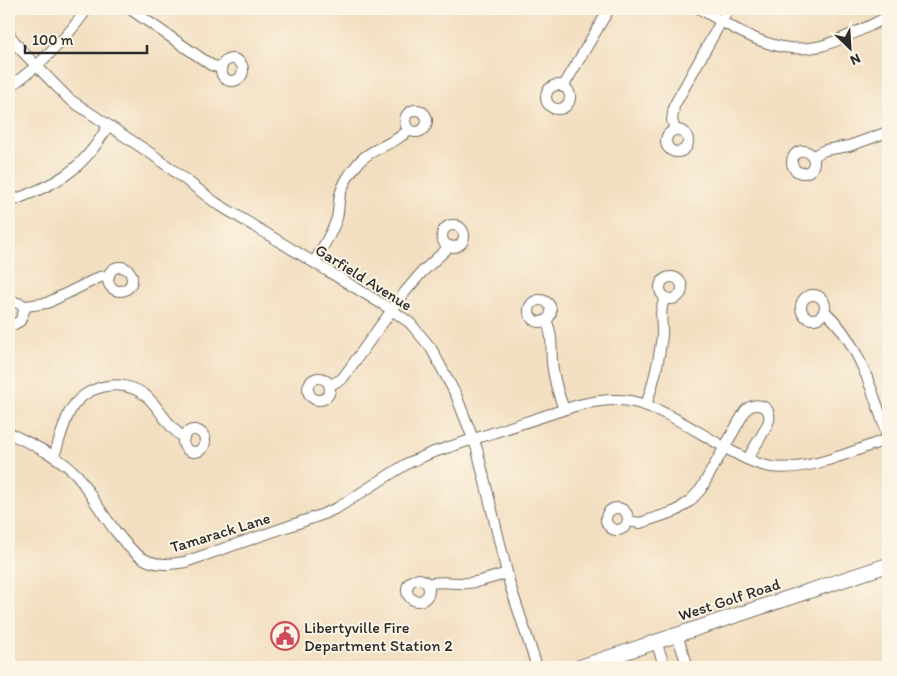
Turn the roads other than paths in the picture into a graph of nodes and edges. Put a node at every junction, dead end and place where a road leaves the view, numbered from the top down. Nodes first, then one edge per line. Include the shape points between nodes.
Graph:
1 (86, 9) edge
2 (130, 9) edge
3 (609, 9) edge
4 (700, 9) edge
5 (728, 9) edge
6 (888, 17) edge
7 (721, 21) junction
8 (9, 34) edge
9 (37, 66) junction
10 (221, 68) dead end
11 (9, 87) edge
12 (564, 87) dead end
13 (108, 126) junction
14 (408, 130) dead end
15 (675, 130) dead end
16 (888, 132) edge
17 (813, 156) dead end
18 (9, 202) edge
19 (450, 246) dead end
20 (314, 262) junction
21 (109, 276) dead end
22 (665, 298) dead end
23 (9, 300) edge
24 (26, 306) junction
25 (392, 310) junction
26 (824, 311) dead end
27 (546, 321) dead end
28 (9, 324) edge
29 (330, 385) dead end
30 (646, 405) junction
31 (564, 409) junction
32 (9, 433) edge
33 (184, 438) dead end
34 (888, 438) edge
35 (474, 439) junction
36 (725, 448) junction
37 (54, 456) junction
38 (748, 458) junction
39 (628, 521) dead end
40 (888, 565) edge
41 (507, 573) junction
42 (428, 584) dead end
43 (677, 635) junction
44 (656, 642) junction
45 (537, 667) edge
46 (580, 667) edge
47 (665, 667) edge
48 (688, 667) edge

1 - 9 street via 56,48
2 - 10 street via 211,65
3 - 12 street
4 - 7 street
5 - 7 street
6 - 7 street via 836,41 804,48 764,43
7 - 15 street via 674,106 672,120
8 - 9 street, Garfield Avenue
9 - 11 street
9 - 13 street, Garfield Avenue via 69,99
13 - 18 street via 84,162 46,187
13 - 20 street, Garfield Avenue via 153,155 216,203
14 - 20 street via 375,149 347,178 340,193 331,234
16 - 17 street
19 - 25 street via 422,272
20 - 25 street, Garfield Avenue
21 - 24 street via 100,277 47,303
22 - 30 street via 661,308 659,361
23 - 24 street
24 - 28 street via 23,318
25 - 29 street via 342,379
25 - 35 street, Garfield Avenue via 410,323 431,348 456,395
26 - 34 street via 833,318 850,343
27 - 31 street via 550,328 556,388
30 - 31 street, Tamarack Lane via 597,400
30 - 36 street, Tamarack Lane
31 - 35 street, Tamarack Lane
32 - 37 street, Tamarack Lane
33 - 37 street via 174,431 145,395 128,386 113,384 89,392 78,400 70,412
34 - 38 street, Tamarack Lane via 791,468 770,466
35 - 37 street, Tamarack Lane via 408,463 321,515 170,565 147,561 125,544 78,476
35 - 41 street, Garfield Avenue
36 - 38 street, Tamarack Lane
36 - 38 street via 748,408 755,404 764,406 769,413 769,421
36 - 39 street via 701,489 690,501 676,511 640,523
40 - 43 street, West Golf Road
41 - 42 street via 477,582
41 - 45 street, Garfield Avenue
43 - 44 street, West Golf Road
43 - 48 street
44 - 46 street, West Golf Road
44 - 47 street

